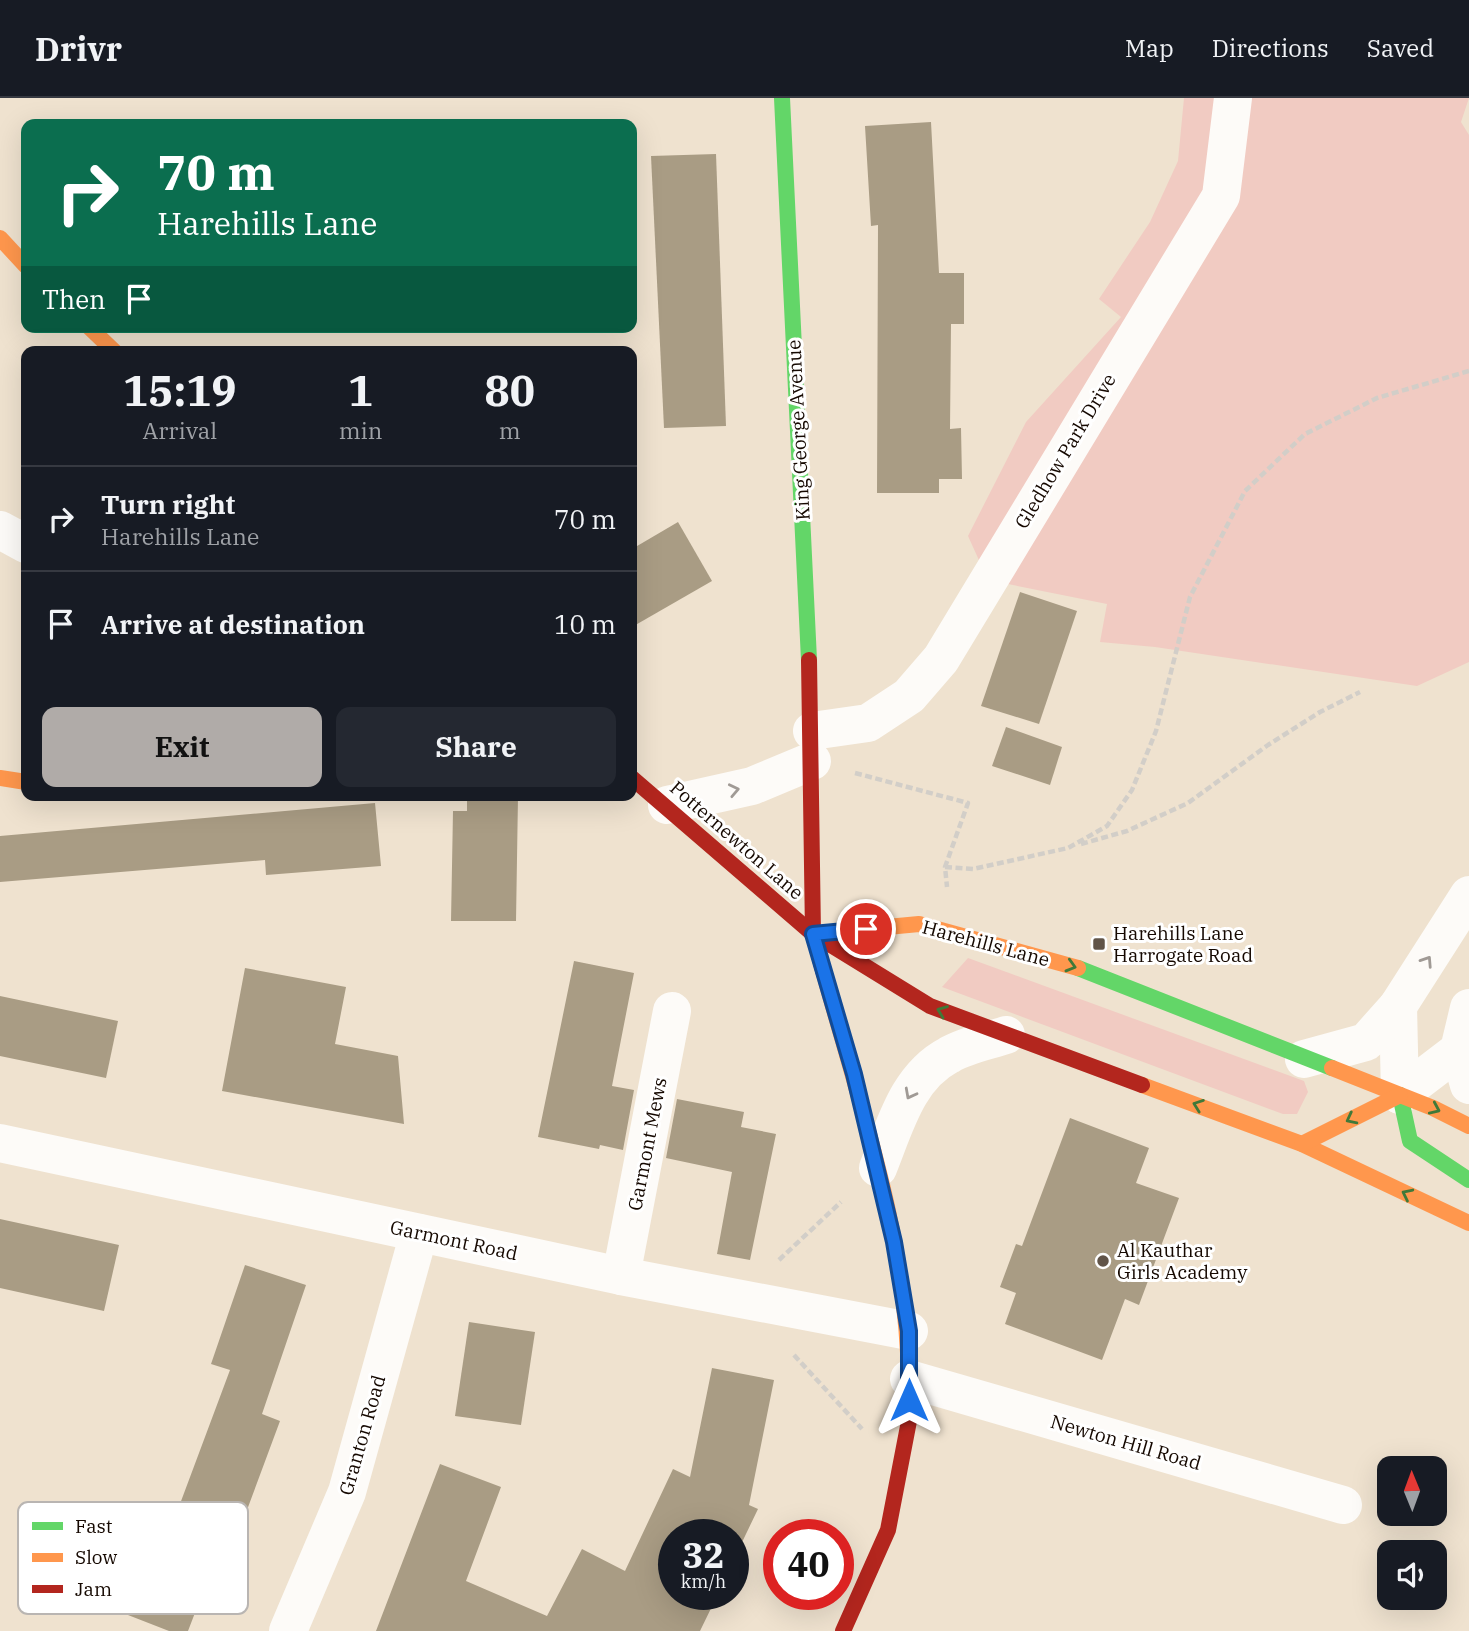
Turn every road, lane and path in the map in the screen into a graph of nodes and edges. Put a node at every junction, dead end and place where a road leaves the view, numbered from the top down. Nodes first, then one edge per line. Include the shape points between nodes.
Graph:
1 (782, 98) edge
2 (1233, 98) edge
3 (0, 237) edge
4 (21, 260) edge
5 (95, 333) edge
6 (109, 346) edge
7 (1469, 371) edge
8 (0, 530) edge
9 (21, 541) edge
10 (1360, 692) dead end
11 (812, 746) junction
12 (0, 778) edge
13 (21, 781) edge
14 (637, 782) edge
15 (667, 805) junction
16 (1073, 846) junction
17 (945, 867) junction
18 (1469, 895) edge
19 (952, 933) junction
20 (813, 934) junction
21 (1398, 1006) junction
22 (1469, 1008) edge
23 (673, 1012) dead end
24 (1006, 1035) junction
25 (1304, 1059) junction
26 (1464, 1068) edge
27 (1400, 1095) junction
28 (1469, 1126) edge
29 (0, 1143) edge
30 (1302, 1144) junction
31 (878, 1168) junction
32 (1469, 1180) edge
33 (1469, 1223) edge
34 (419, 1233) junction
35 (621, 1276) junction
36 (909, 1331) junction
37 (909, 1378) junction
38 (1343, 1505) dead end
39 (288, 1631) edge
40 (843, 1631) edge

1 - 11 main road, King George Avenue
2 - 11 street, Gledhow Park Drive via 1221,196 941,659 909,696 868,723
3 - 4 main road
5 - 6 main road
7 - 16 path via 1377,398 1305,434 1245,491 1191,597 1156,731 1132,790 1107,826
8 - 9 street
10 - 16 path via 1278,738 1188,803 1127,831
15 -> 11 street via 752,786
11 - 17 path via 968,803
11 - 20 main road, King George Avenue
12 - 13 main road
14 - 15 main road, Potternewton Lane
15 - 20 main road, Potternewton Lane
16 - 17 path via 973,869
17 - 19 path
21 -> 18 street
19 - 20 main road, Harehills Lane via 919,924
19 -> 25 main road, Harehills Lane via 1084,970
24 -> 20 main road via 930,1006
20 - 31 main road, King George Avenue
21 - 25 street via 1366,1042
21 - 27 street
22 - 26 street
23 - 35 street, Garmont Mews
30 -> 24 main road
24 -> 31 street via 950,1054 928,1069 911,1088
25 - 27 main road, Harehills Lane
26 - 27 street
27 -> 28 main road, Harehills Lane
27 -> 30 main road
27 - 32 main road via 1410,1141
29 - 34 street, Garmont Road
33 -> 30 main road
31 - 36 main road, King George Avenue
34 - 35 street, Garmont Road
34 - 39 street, Granton Road via 347,1492
35 - 36 street, Garmont Road
36 - 37 main road, King George Avenue
37 - 38 street, Newton Hill Road
37 - 40 main road, King George Avenue via 909,1421 888,1530

